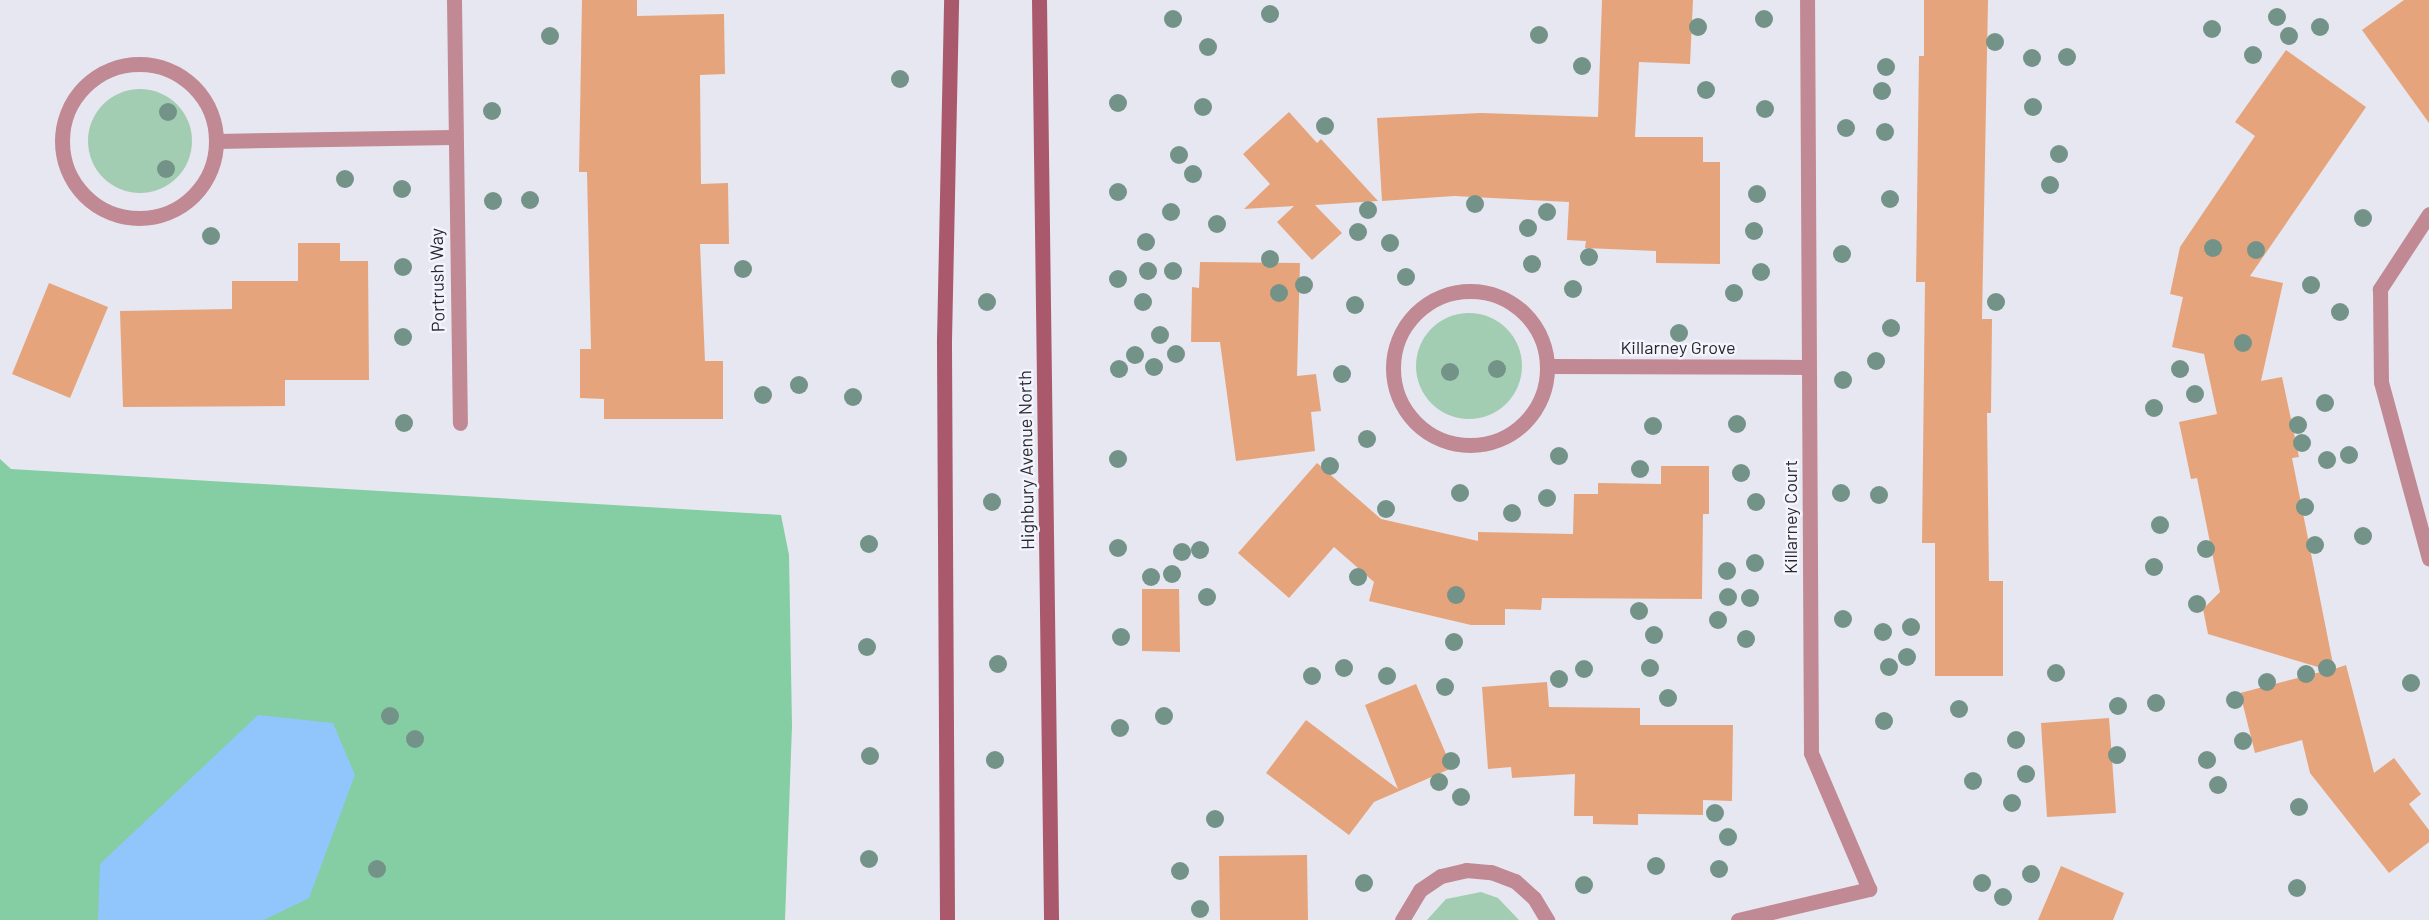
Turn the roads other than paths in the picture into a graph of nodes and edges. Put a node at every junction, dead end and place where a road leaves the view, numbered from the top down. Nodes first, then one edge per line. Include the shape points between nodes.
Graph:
1 (454, 0) edge
2 (951, 0) edge
3 (1039, 0) edge
4 (1807, 0) edge
5 (453, 137) junction
6 (217, 141) junction
7 (2429, 214) edge
8 (1548, 366) junction
9 (1808, 367) junction
10 (460, 423) dead end
11 (2429, 559) edge
12 (947, 920) edge
13 (1051, 920) edge
14 (1402, 920) edge
15 (1547, 920) edge
16 (1738, 920) edge

1 - 5 street, Portrush Way
2 - 12 main road via 944,340
3 - 13 main road, Highbury Avenue North
4 - 9 street, Killarney Court
5 - 6 street
5 - 10 street, Portrush Way
6 - 6 street via 212,115 187,81 157,66 131,64 106,71 85,85 70,105 62,129 62,155 71,180 94,204 109,213 134,219 159,216 183,206 209,173
7 - 11 street via 2380,289 2381,382
8 - 8 street via 1543,342 1531,319 1512,302 1488,292 1462,291 1438,297 1401,332 1393,356 1396,389 1402,405 1418,425 1440,440 1465,445 1490,443 1514,432 1533,415 1544,392
8 - 9 street, Killarney Grove
9 - 16 street, Killarney Court via 1811,753 1869,889
14 - 15 street via 1420,890 1442,876 1466,870 1491,872 1515,881 1534,898

